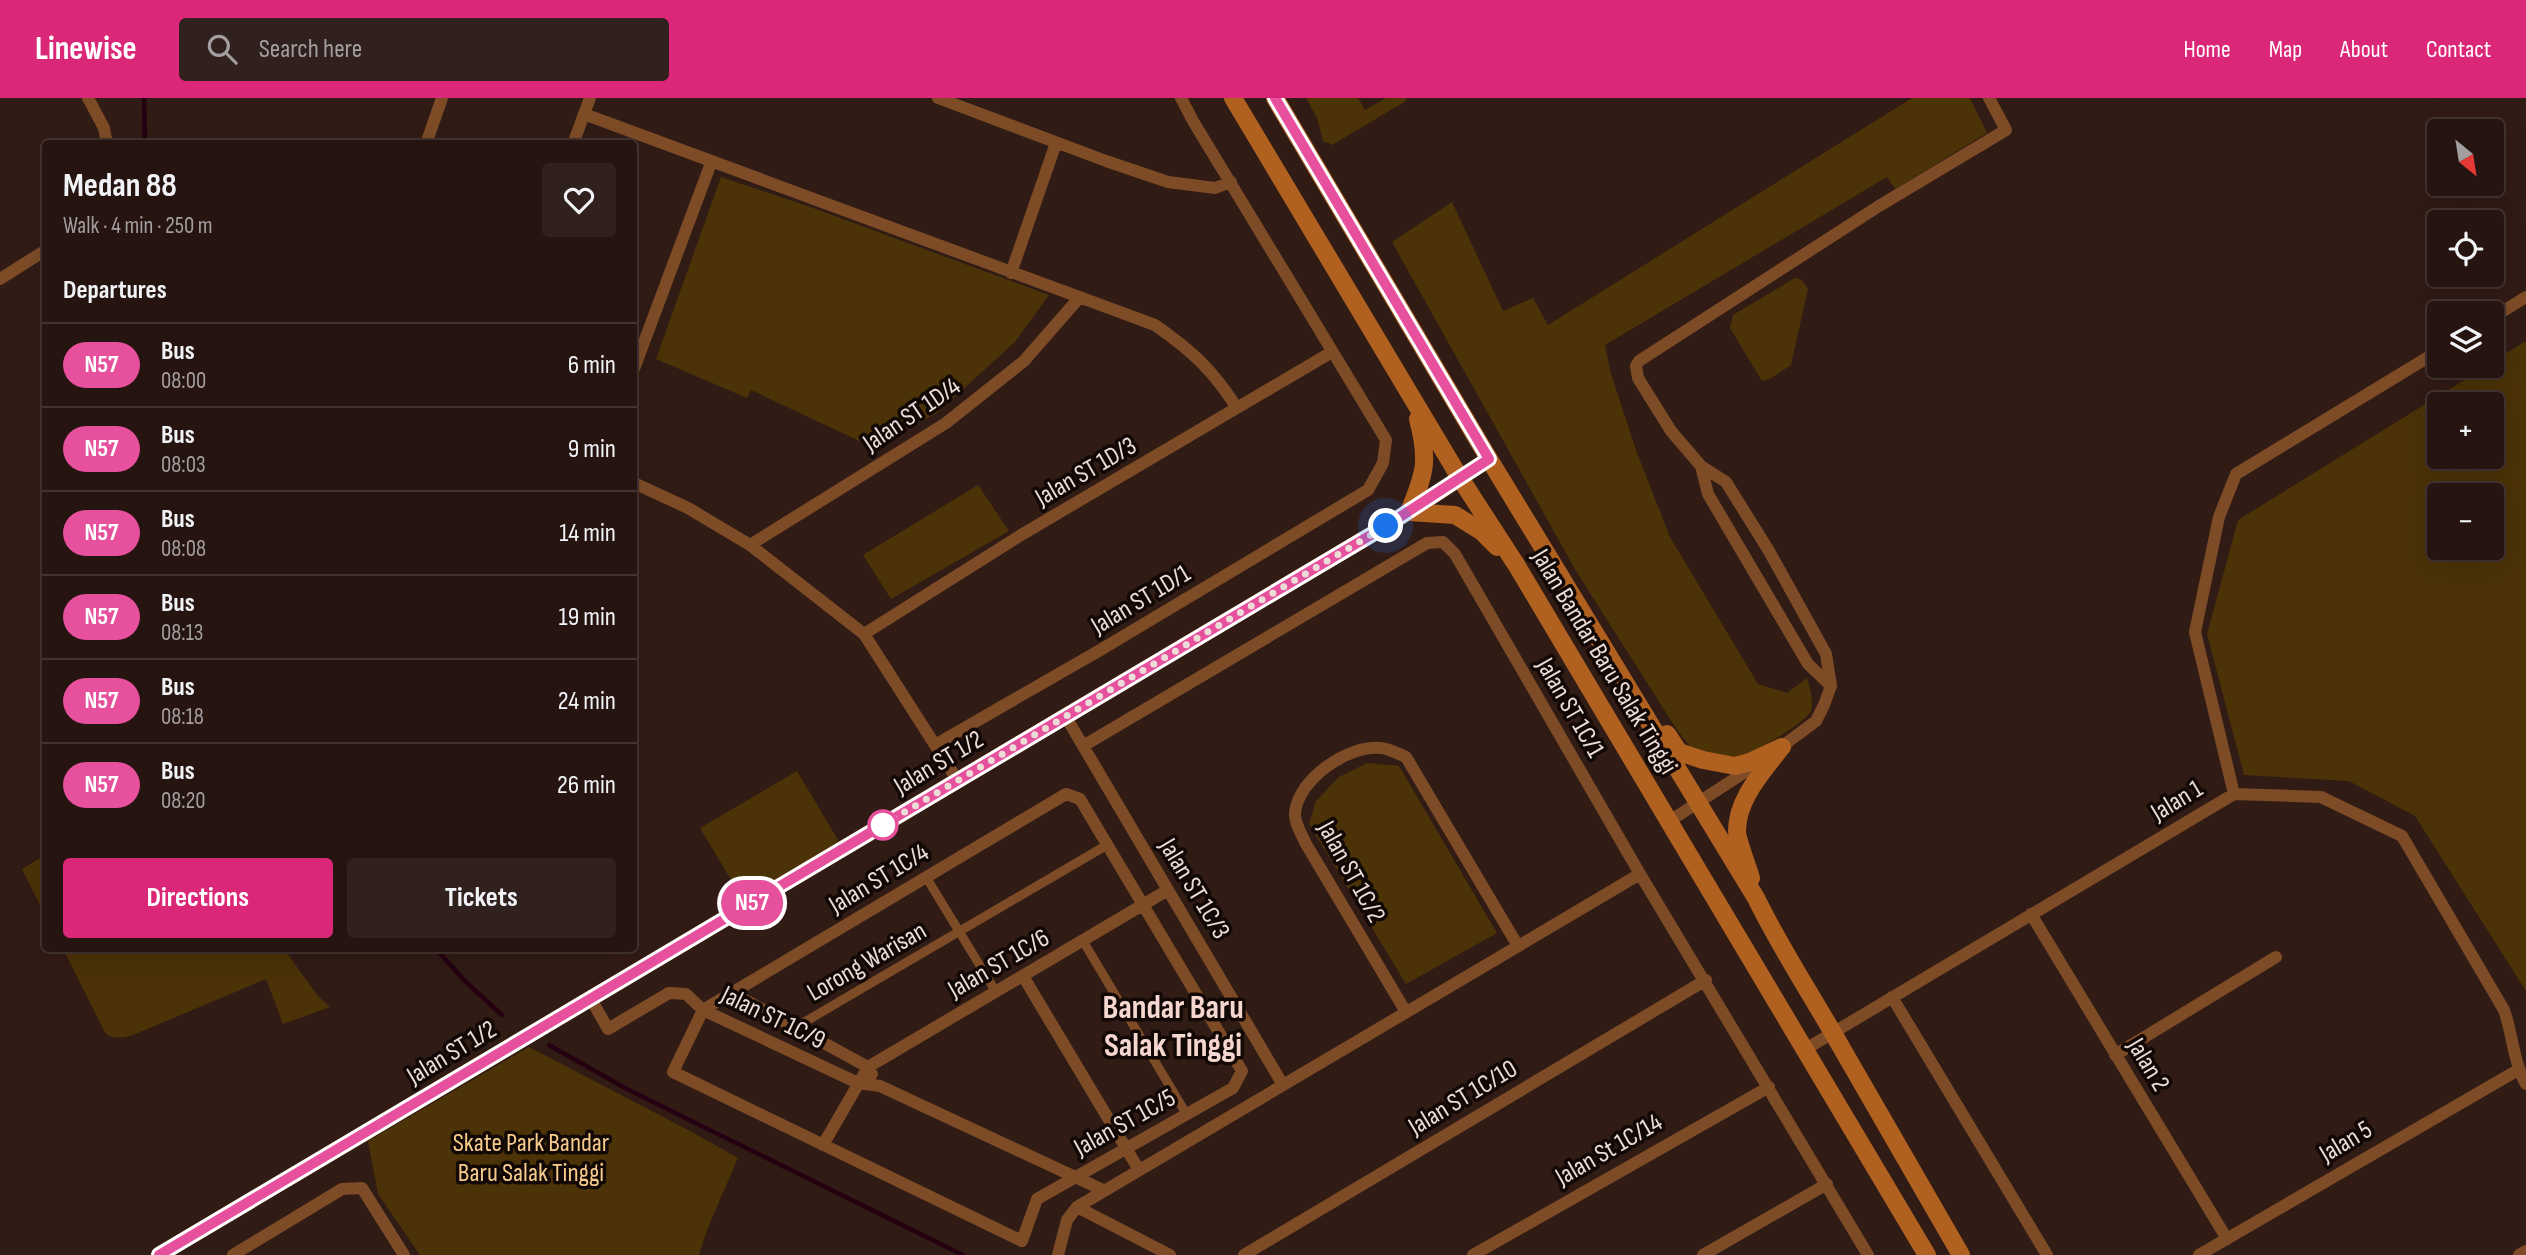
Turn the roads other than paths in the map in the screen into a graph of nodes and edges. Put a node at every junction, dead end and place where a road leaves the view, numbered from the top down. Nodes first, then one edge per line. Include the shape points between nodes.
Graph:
1 (88, 98) edge
2 (442, 98) edge
3 (590, 98) edge
4 (938, 98) edge
5 (1181, 98) edge
6 (1233, 98) edge
7 (1275, 98) edge
8 (1989, 98) edge
9 (584, 114) junction
10 (106, 140) edge
11 (427, 140) edge
12 (574, 140) edge
13 (1056, 143) junction
14 (711, 163) junction
15 (1231, 182) junction
16 (42, 253) edge
17 (1011, 273) junction
18 (0, 279) edge
19 (2526, 297) edge
20 (1079, 298) junction
21 (2504, 311) edge
22 (1332, 352) junction
23 (2427, 358) edge
24 (637, 361) edge
25 (1412, 398) junction
26 (1237, 408) junction
27 (1489, 459) junction
28 (1701, 466) junction
29 (1461, 478) junction
30 (637, 483) edge
31 (1409, 512) junction
32 (750, 545) junction
33 (1517, 566) junction
34 (864, 634) junction
35 (1597, 636) junction
36 (1831, 686) junction
37 (1066, 717) junction
38 (934, 745) junction
39 (1083, 746) junction
40 (1782, 747) junction
41 (958, 780) junction
42 (2234, 794) junction
43 (1696, 803) junction
44 (1668, 821) junction
45 (1107, 845) junction
46 (1640, 874) junction
47 (926, 877) junction
48 (1168, 890) junction
49 (1756, 898) junction
50 (1142, 906) junction
51 (2031, 914) junction
52 (959, 932) junction
53 (1083, 941) junction
54 (1518, 946) junction
55 (2276, 957) dead end
56 (1023, 976) junction
57 (1706, 980) junction
58 (996, 992) junction
59 (732, 993) junction
60 (1892, 997) junction
61 (591, 999) junction
62 (703, 1010) junction
63 (1406, 1012) junction
64 (796, 1027) junction
65 (1833, 1034) junction
66 (1804, 1050) junction
67 (2115, 1055) junction
68 (868, 1067) junction
69 (2518, 1070) junction
70 (858, 1083) junction
71 (2526, 1084) edge
72 (1283, 1085) junction
73 (880, 1086) junction
74 (1769, 1087) junction
75 (1187, 1115) junction
76 (823, 1145) junction
77 (1128, 1148) junction
78 (1139, 1170) junction
79 (1074, 1177) junction
80 (1827, 1185) junction
81 (1103, 1191) junction
82 (1077, 1207) junction
83 (2227, 1239) junction
84 (2526, 1251) edge
85 (159, 1255) edge
86 (233, 1255) edge
87 (404, 1255) edge
88 (1058, 1255) edge
89 (1170, 1255) edge
90 (1244, 1255) edge
91 (1473, 1255) edge
92 (1703, 1255) edge
93 (1868, 1255) edge
94 (1927, 1255) edge
95 (1961, 1255) edge
96 (2047, 1255) edge
97 (2199, 1255) edge
98 (2518, 1255) edge

1 - 10 street
2 - 11 street
3 - 9 street
4 - 13 street
5 - 15 street
6 - 25 main road, Jalan Bandar Baru Salak Tinggi
7 - 27 main road, Jalan Bandar Baru Salak Tinggi
8 - 28 street via 2006,130 1639,361 1638,378 1671,431
9 - 12 street
9 - 14 street
13 - 15 street via 1168,182 1215,188
13 - 17 street
14 - 17 street
14 - 24 street
15 - 22 street
16 - 18 street
17 - 20 street
19 - 21 street
20 - 26 street via 1155,325 1218,377
20 - 32 street, Jalan ST 1D/4 via 1024,361 946,423
22 - 26 street, Jalan ST 1D/3
22 - 38 street, Jalan ST 1D/1 via 1386,440 1383,463 1368,490
23 - 42 street via 2236,474 2219,517 2195,632
25 - 29 main road, Jalan Bandar Baru Salak Tinggi
25 - 31 main road via 1426,466
26 - 34 street, Jalan ST 1D/3
27 - 29 street, Jalan ST 1/2
27 - 35 main road, Jalan Bandar Baru Salak Tinggi
28 - 36 street via 1708,495 1808,664
28 - 36 street via 1726,482 1769,551 1826,654
29 - 31 street, Jalan ST 1/2
29 - 33 main road, Jalan Bandar Baru Salak Tinggi
30 - 32 street
31 - 33 main road via 1455,515 1481,531
31 - 37 street, Jalan ST 1/2
32 - 34 street
33 - 44 main road, Jalan Bandar Baru Salak Tinggi
34 - 38 street
35 - 40 main road via 1679,752 1735,766
35 - 43 main road, Jalan Bandar Baru Salak Tinggi
36 - 40 street via 1816,720
37 - 39 street, Jalan ST 1C/3
37 - 41 street, Jalan ST 1/2
38 - 41 street
39 - 46 street, Jalan ST 1C/1 via 1427,543 1443,542 1455,554
39 - 48 street, Jalan ST 1C/3
40 - 43 street
40 - 49 main road via 1749,792 1736,833
41 - 61 street, Jalan ST 1/2
42 - 51 street, Jalan 1
42 - 69 street, Jalan 1 via 2321,797 2402,836 2504,1010
43 - 44 street
43 - 49 main road, Jalan Bandar Baru Salak Tinggi
44 - 66 main road, Jalan Bandar Baru Salak Tinggi
45 - 47 street, Jalan ST 1C/4 via 1080,799 1066,794
45 - 50 street
45 - 52 street, Lorong Warisan
46 - 54 street
46 - 57 street, Jalan ST 1C/1
47 - 52 street
47 - 59 street, Jalan ST 1C/4
48 - 50 street, Jalan ST 1C/6
48 - 72 street, Jalan ST 1C/3
49 - 65 main road, Jalan Bandar Baru Salak Tinggi
50 - 53 street, Jalan ST 1C/6
50 - 75 street, Jalan ST 1C/5 via 1242,1071 1233,1088
51 - 60 street, Jalan 1
51 - 67 street, Jalan 2
52 - 58 street
52 - 64 street, Lorong Warisan
53 - 56 street, Jalan ST 1C/6
53 - 75 street
54 - 63 street
54 - 63 street, Jalan ST 1C/2 via 1406,757 1382,747 1364,748 1336,761 1313,776 1300,793 1294,815 1306,844
55 - 67 street
56 - 58 street, Jalan ST 1C/6
56 - 77 street
57 - 74 street, Jalan ST 1C/1
57 - 90 street, Jalan ST 1C/10
58 - 68 street, Jalan ST 1C/6
59 - 62 street, Jalan ST 1C/4
59 - 64 street, Jalan ST 1C/9
60 - 65 street, Jalan 1
60 - 96 street
61 - 62 street, Jalan ST 1C/9 via 608,1028 669,993 686,994
61 - 85 street, Jalan ST 1/2
62 - 70 street, Jalan ST 1C/9
62 - 76 street via 673,1072
63 - 72 street
64 - 68 street, Jalan ST 1C/9
65 - 66 street, Jalan 1
65 - 95 main road, Jalan Bandar Baru Salak Tinggi
66 - 94 main road, Jalan Bandar Baru Salak Tinggi
67 - 83 street, Jalan 2
68 - 70 street, Jalan ST 1C/6
68 - 73 street, Jalan ST 1C/9
69 - 71 street, Jalan 1
69 - 83 street, Jalan 5
70 - 73 street, Jalan ST 1C/9
70 - 76 street, Jalan ST 1C/6
72 - 78 street
73 - 79 street, Jalan ST 1C/9
74 - 80 street, Jalan ST 1C/1
74 - 91 street, Jalan St 1C/14
75 - 77 street, Jalan ST 1C/5
76 - 79 street, Jalan ST 1C/5 via 1022,1241 1037,1199
77 - 78 street
77 - 79 street, Jalan ST 1C/5
78 - 81 street
79 - 81 street, Jalan ST 1C/9
80 - 92 street
80 - 93 street, Jalan ST 1C/1
81 - 82 street
82 - 88 street via 1067,1220
82 - 89 street
83 - 97 street, Jalan 5
84 - 98 street
86 - 87 street via 342,1189 362,1188

